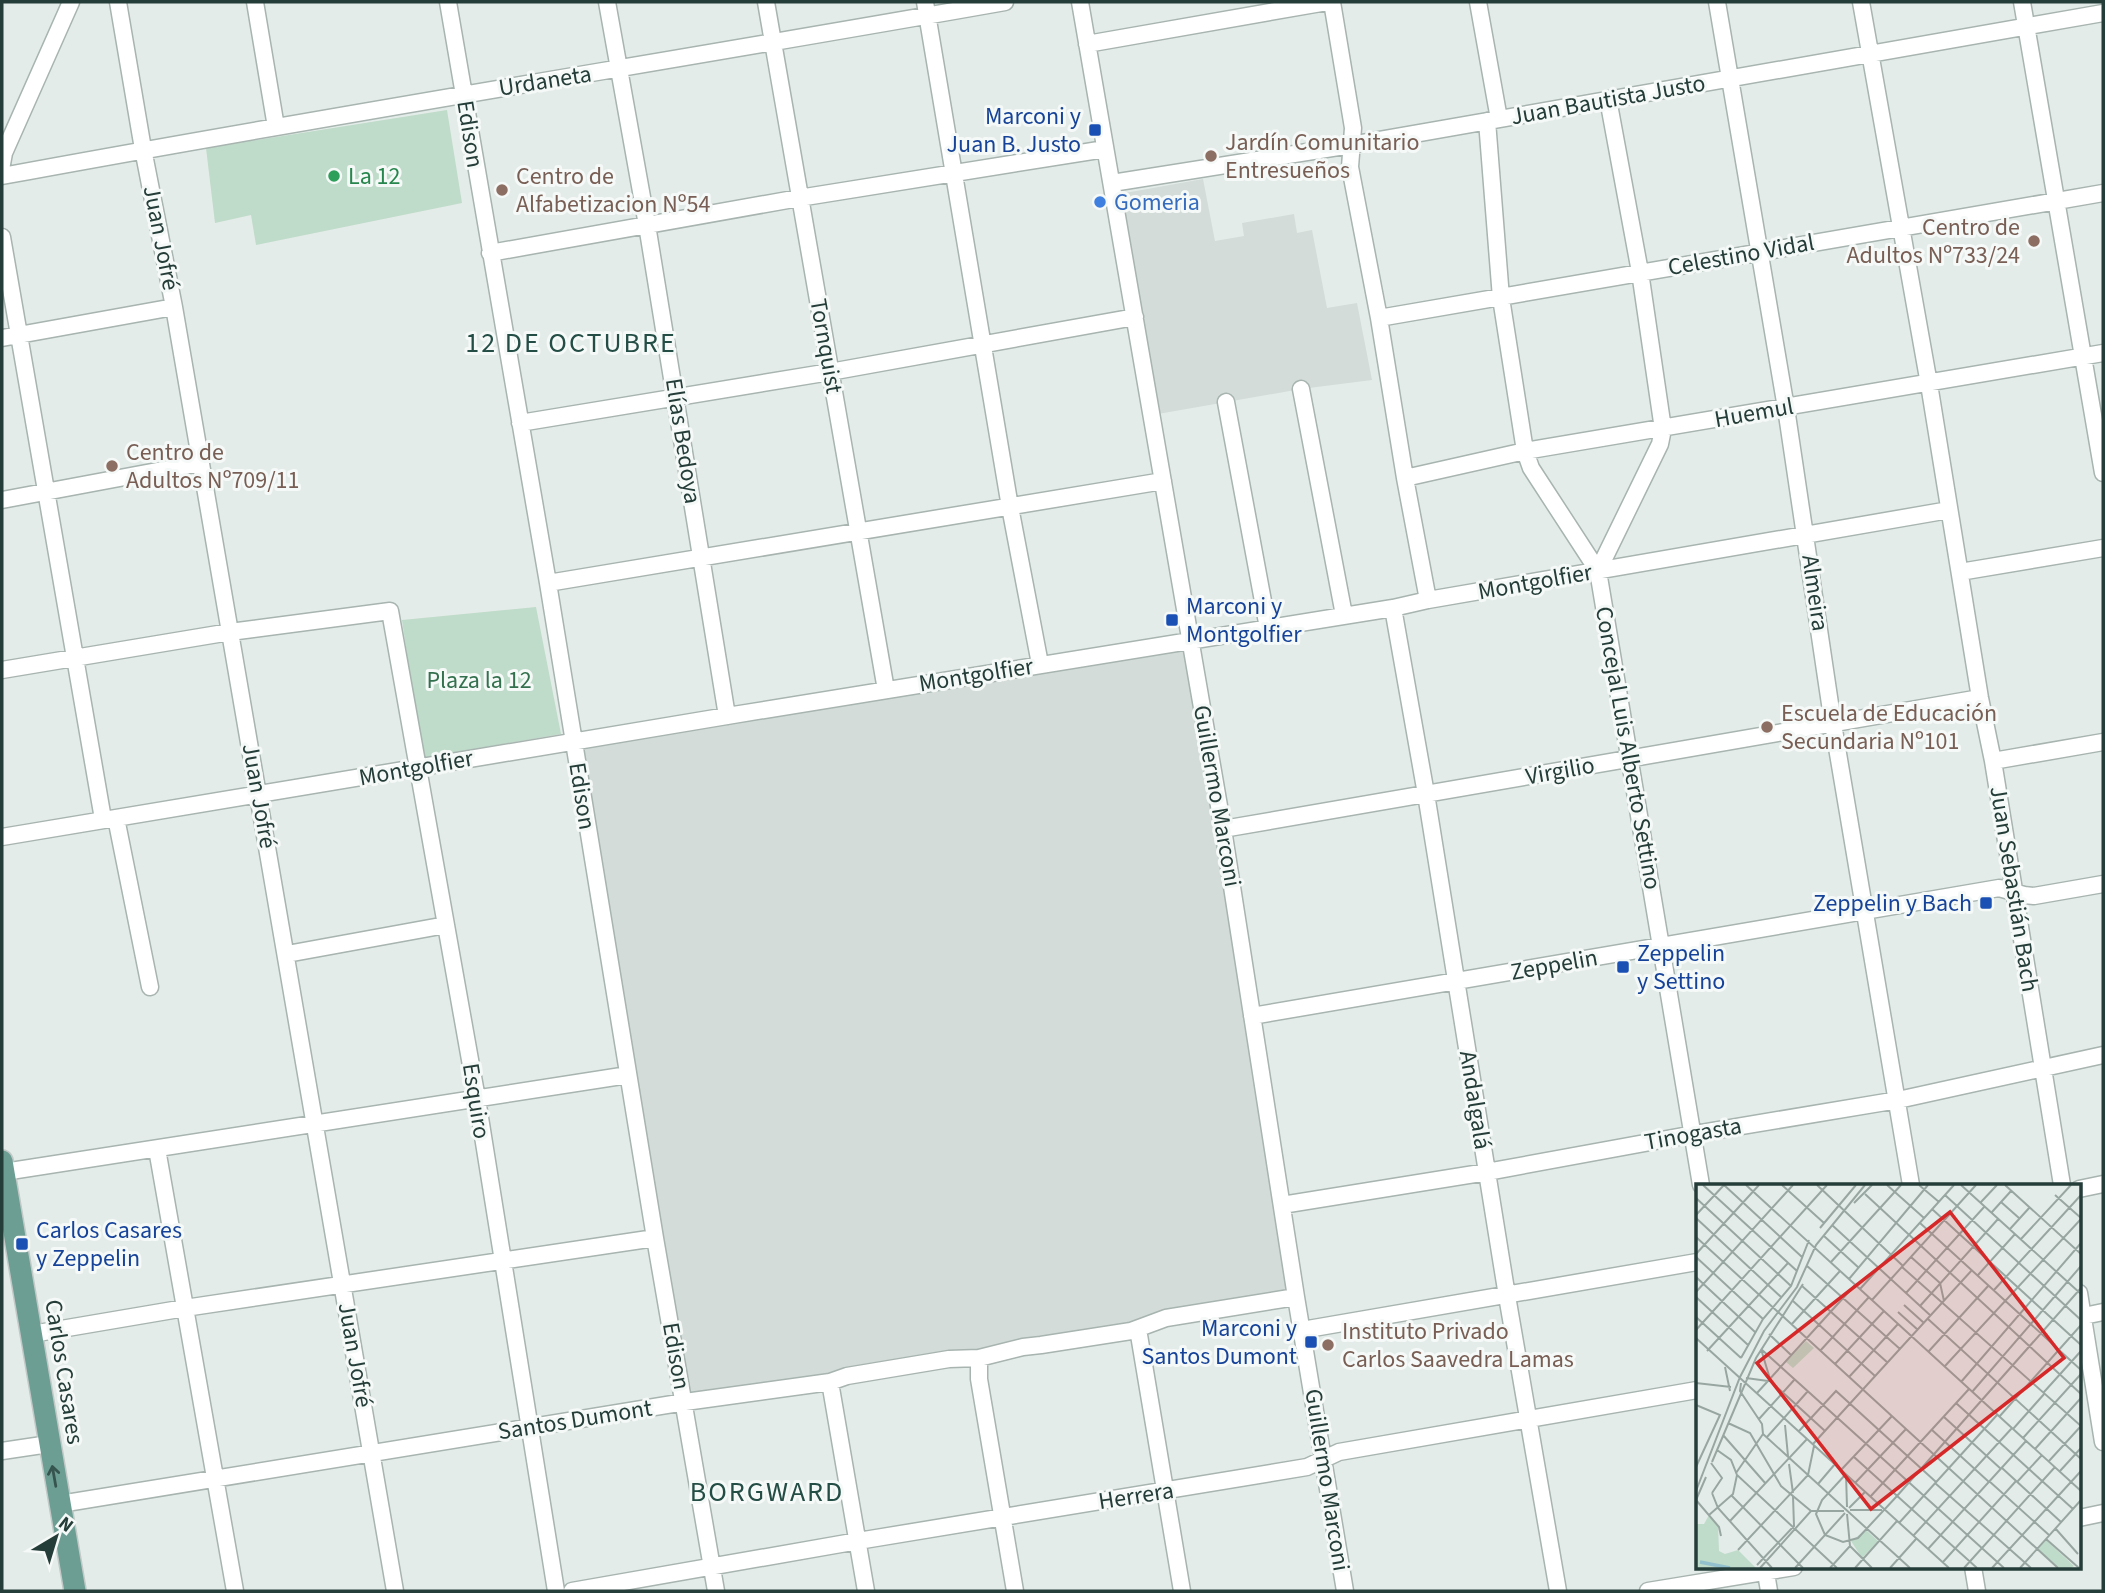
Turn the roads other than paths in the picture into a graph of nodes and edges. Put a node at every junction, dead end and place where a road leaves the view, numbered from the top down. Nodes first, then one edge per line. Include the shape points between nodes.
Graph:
1 (71, 2) edge
2 (118, 2) edge
3 (255, 2) edge
4 (447, 2) edge
5 (607, 2) edge
6 (766, 2) edge
7 (1005, 2) edge
8 (1080, 2) edge
9 (1329, 2) edge
10 (1478, 2) edge
11 (1717, 2) edge
12 (1861, 2) edge
13 (2022, 2) edge
14 (927, 9) edge
15 (2103, 13) edge
16 (2026, 26) junction
17 (774, 43) junction
18 (1087, 44) junction
19 (1870, 53) junction
20 (618, 69) junction
21 (1730, 78) junction
22 (464, 95) junction
23 (1608, 99) junction
24 (1493, 120) junction
25 (275, 127) junction
26 (1351, 145) junction
27 (144, 149) junction
28 (1105, 149) junction
29 (2, 170) edge
30 (953, 174) junction
31 (1112, 183) junction
32 (2103, 193) edge
33 (799, 198) junction
34 (2057, 201) junction
35 (647, 225) junction
36 (1900, 228) junction
37 (2, 237) edge
38 (1760, 252) junction
39 (490, 253) junction
40 (1640, 272) junction
41 (1501, 298) junction
42 (174, 307) junction
43 (1135, 317) junction
44 (1379, 317) junction
45 (10, 336) edge
46 (984, 344) junction
47 (2103, 353) edge
48 (2084, 357) junction
49 (830, 372) junction
50 (1928, 384) junction
51 (1301, 389) dead end
52 (676, 397) junction
53 (1226, 402) dead end
54 (1786, 408) junction
55 (520, 424) junction
56 (1663, 429) junction
57 (1525, 452) junction
58 (200, 463) junction
59 (2103, 473) edge
60 (1405, 478) junction
61 (1163, 481) junction
62 (47, 491) junction
63 (2, 500) edge
64 (1010, 507) junction
65 (1949, 510) junction
66 (858, 531) junction
67 (1806, 535) junction
68 (2103, 548) edge
69 (702, 557) junction
70 (1598, 571) junction
71 (1960, 572) junction
72 (548, 583) junction
73 (1428, 600) junction
74 (1393, 608) junction
75 (1344, 615) junction
76 (1268, 628) junction
77 (230, 632) junction
78 (1190, 641) junction
79 (76, 657) junction
80 (1040, 664) junction
81 (2, 670) edge
82 (886, 690) junction
83 (1980, 698) junction
84 (727, 716) junction
85 (1833, 724) junction
86 (573, 741) junction
87 (2103, 742) edge
88 (1629, 759) junction
89 (1993, 761) junction
90 (418, 768) junction
91 (1426, 794) junction
92 (258, 795) junction
93 (110, 818) junction
94 (1223, 829) junction
95 (2, 837) edge
96 (2103, 884) edge
97 (2015, 893) junction
98 (1865, 911) junction
99 (446, 925) junction
100 (1662, 946) junction
101 (287, 954) junction
102 (1456, 981) junction
103 (150, 987) dead end
104 (1252, 1016) junction
105 (2103, 1055) edge
106 (2043, 1069) junction
107 (628, 1075) junction
108 (477, 1099) junction
109 (1898, 1100) junction
110 (314, 1124) junction
111 (1694, 1134) junction
112 (157, 1149) junction
113 (3, 1167) edge
114 (1487, 1172) junction
115 (1702, 1184) edge
116 (1911, 1184) edge
117 (2062, 1184) edge
118 (2103, 1184) edge
119 (2080, 1189) edge
120 (1282, 1205) junction
121 (5, 1228) edge
122 (655, 1238) junction
123 (501, 1261) junction
124 (1696, 1262) edge
125 (343, 1285) junction
126 (1507, 1296) junction
127 (1296, 1297) junction
128 (185, 1308) junction
129 (2103, 1311) edge
130 (2081, 1316) edge
131 (1138, 1329) junction
132 (1302, 1330) junction
133 (32, 1334) junction
134 (979, 1359) junction
135 (831, 1382) junction
136 (1696, 1390) edge
137 (685, 1402) junction
138 (1529, 1420) junction
139 (528, 1427) junction
140 (2103, 1442) edge
141 (48, 1444) junction
142 (2, 1451) edge
143 (372, 1454) junction
144 (1324, 1461) junction
145 (215, 1479) junction
146 (1165, 1491) junction
147 (60, 1504) junction
148 (2103, 1513) edge
149 (1004, 1518) junction
150 (2080, 1518) edge
151 (858, 1541) junction
152 (712, 1566) junction
153 (1973, 1568) edge
154 (1765, 1569) edge
155 (75, 1591) edge
156 (235, 1591) edge
157 (395, 1591) edge
158 (556, 1591) edge
159 (572, 1591) edge
160 (716, 1591) edge
161 (866, 1591) edge
162 (1015, 1591) edge
163 (1181, 1591) edge
164 (1345, 1591) edge
165 (1558, 1591) edge
166 (1648, 1591) edge
167 (1769, 1591) edge
168 (1977, 1591) edge

1 - 29 street via 4,153
2 - 27 street, Juan Jofré
3 - 25 street
4 - 22 street, Edison
5 - 20 street, Elías Bedoya
6 - 17 street, Tornquist
7 - 14 street, Urdaneta
8 - 18 street, Guillermo Marconi
9 - 18 street
9 - 26 street via 1353,128
10 - 24 street, Concejal Luis Alberto Settino
11 - 21 street, Almeira
12 - 19 street, Juan Sebastián Bach
13 - 16 street
14 - 17 street, Urdaneta
14 - 30 street
15 - 16 street, Juan Bautista Justo
16 - 19 street, Juan Bautista Justo
16 - 34 street
17 - 20 street, Urdaneta
17 - 33 street, Tornquist
18 - 28 street, Guillermo Marconi
19 - 21 street, Juan Bautista Justo
19 - 36 street, Juan Sebastián Bach
20 - 22 street, Urdaneta
20 - 35 street, Elías Bedoya
21 - 23 street, Juan Bautista Justo
21 - 38 street, Almeira
22 - 25 street, Urdaneta
22 - 39 street, Edison
23 - 24 street, Juan Bautista Justo
23 - 40 street
24 - 26 street, Juan Bautista Justo
24 - 41 street, Concejal Luis Alberto Settino
25 - 27 street, Urdaneta
26 - 31 street, Juan Bautista Justo
26 - 44 street via 1350,166
27 - 29 street, Urdaneta
27 - 42 street, Juan Jofré
28 - 30 street
28 - 31 street, Guillermo Marconi
30 - 33 street
30 - 46 street
31 - 43 street, Guillermo Marconi
32 - 34 street, Celestino Vidal
33 - 35 street
33 - 49 street, Tornquist
34 - 36 street, Celestino Vidal
34 - 48 street
35 - 39 street
35 - 52 street, Elías Bedoya
36 - 38 street, Celestino Vidal
36 - 50 street, Juan Sebastián Bach
37 - 45 street
38 - 40 street, Celestino Vidal
38 - 54 street, Almeira
39 - 55 street, Edison
40 - 41 street, Celestino Vidal
40 - 56 street
41 - 44 street, Celestino Vidal
41 - 57 street, Concejal Luis Alberto Settino
42 - 45 street
42 - 58 street, Juan Jofré
43 - 46 street
43 - 61 street, Guillermo Marconi
44 - 60 street
45 - 62 street
46 - 49 street
46 - 64 street
47 - 48 street, Huemul
48 - 50 street, Huemul
48 - 59 street
49 - 52 street
49 - 66 street, Tornquist
50 - 54 street, Huemul
50 - 65 street, Juan Sebastián Bach
51 - 75 street
52 - 55 street
52 - 69 street, Elías Bedoya
53 - 76 street
54 - 56 street, Huemul
54 - 67 street, Almeira
55 - 72 street, Edison
56 - 57 street, Huemul
56 - 70 street via 1660,444
57 - 60 street, Huemul
57 - 70 street, Concejal Luis Alberto Settino
58 - 62 street
58 - 77 street, Juan Jofré
60 - 73 street
61 - 64 street
61 - 78 street, Guillermo Marconi
62 - 63 street
62 - 79 street
64 - 66 street
64 - 80 street
65 - 67 street, Montgolfier
65 - 71 street, Juan Sebastián Bach
66 - 69 street
66 - 82 street, Tornquist
67 - 70 street, Montgolfier
67 - 85 street, Almeira
68 - 71 street
69 - 72 street
69 - 84 street, Elías Bedoya
70 - 73 street, Montgolfier
70 - 88 street, Concejal Luis Alberto Settino
71 - 83 street, Juan Sebastián Bach
72 - 86 street, Edison
73 - 74 street, Montgolfier
74 - 75 street, Montgolfier
74 - 91 street, Andalgalá
75 - 76 street, Montgolfier
76 - 78 street, Montgolfier
77 - 79 street
77 - 90 street, Esquiro via 390,611
77 - 92 street, Juan Jofré
78 - 80 street, Montgolfier
78 - 94 street, Guillermo Marconi
79 - 81 street
79 - 93 street
80 - 82 street, Montgolfier
82 - 84 street, Montgolfier
83 - 85 street, Virgilio
83 - 89 street, Juan Sebastián Bach
84 - 86 street, Montgolfier
85 - 88 street, Virgilio
85 - 98 street, Almeira
86 - 90 street, Montgolfier
86 - 107 street, Edison
87 - 89 street
88 - 91 street, Virgilio
88 - 100 street, Concejal Luis Alberto Settino
89 - 97 street, Juan Sebastián Bach
90 - 92 street, Montgolfier
90 - 99 street, Esquiro
91 - 94 street, Virgilio
91 - 102 street, Andalgalá
92 - 93 street, Montgolfier
92 - 101 street, Juan Jofré
93 - 95 street, Montgolfier
93 - 103 street
94 - 104 street, Guillermo Marconi
96 - 97 street, Zeppelin via 2034,896
97 - 98 street, Zeppelin via 1998,888
97 - 106 street, Juan Sebastián Bach
98 - 100 street, Zeppelin
98 - 109 street, Almeira
99 - 101 street
99 - 108 street, Esquiro
100 - 102 street, Zeppelin
100 - 111 street, Concejal Luis Alberto Settino
101 - 110 street, Juan Jofré
102 - 104 street, Zeppelin
102 - 114 street, Andalgalá
104 - 120 street, Guillermo Marconi
105 - 106 street, Tinogasta
106 - 109 street, Tinogasta
106 - 117 street, Juan Sebastián Bach
107 - 108 street
107 - 122 street, Edison
108 - 110 street
108 - 123 street, Esquiro
109 - 111 street, Tinogasta
109 - 116 street, Almeira
110 - 112 street
110 - 125 street, Juan Jofré
111 - 114 street, Tinogasta
111 - 115 street, Concejal Luis Alberto Settino
112 - 113 street
112 - 128 street
113 - 121 main road, Carlos Casares
114 - 120 street, Tinogasta
114 - 126 street, Andalgalá
118 - 119 street
120 - 127 street, Guillermo Marconi
121 - 133 main road, Carlos Casares
122 - 123 street
122 - 137 street, Edison
123 - 125 street
123 - 139 street, Esquiro
124 - 126 street
125 - 128 street
125 - 143 street, Juan Jofré
126 - 132 street
126 - 138 street, Andalgalá
127 - 131 street, Santos Dumont via 1166,1318
127 - 132 street, Guillermo Marconi
128 - 133 street
128 - 145 street
129 - 130 street
130 - 140 street
131 - 134 street, Santos Dumont via 1030,1345
131 - 146 street
132 - 144 street, Guillermo Marconi
133 - 141 main road, Carlos Casares
134 - 135 street, Santos Dumont via 924,1363
134 - 149 street
135 - 137 street, Santos Dumont
135 - 151 street
136 - 138 street, Herrera
137 - 139 street, Santos Dumont
137 - 152 street, Edison
138 - 144 street, Herrera via 1339,1452
138 - 165 street, Andalgalá
139 - 143 street, Santos Dumont
139 - 158 street, Esquiro
141 - 142 street
147 -> 141 main road, Carlos Casares
143 - 145 street, Santos Dumont
143 - 157 street, Juan Jofré
144 - 146 street, Herrera
144 - 164 street, Guillermo Marconi
145 - 147 street, Santos Dumont
145 - 156 street
146 - 149 street, Herrera
146 - 163 street
147 - 155 main road, Carlos Casares
148 - 150 street
149 - 151 street, Herrera
149 - 162 street
151 - 152 street, Herrera
151 - 161 street
152 - 159 street, Herrera
152 - 160 street, Edison
153 - 168 street
154 - 166 street
154 - 167 street

